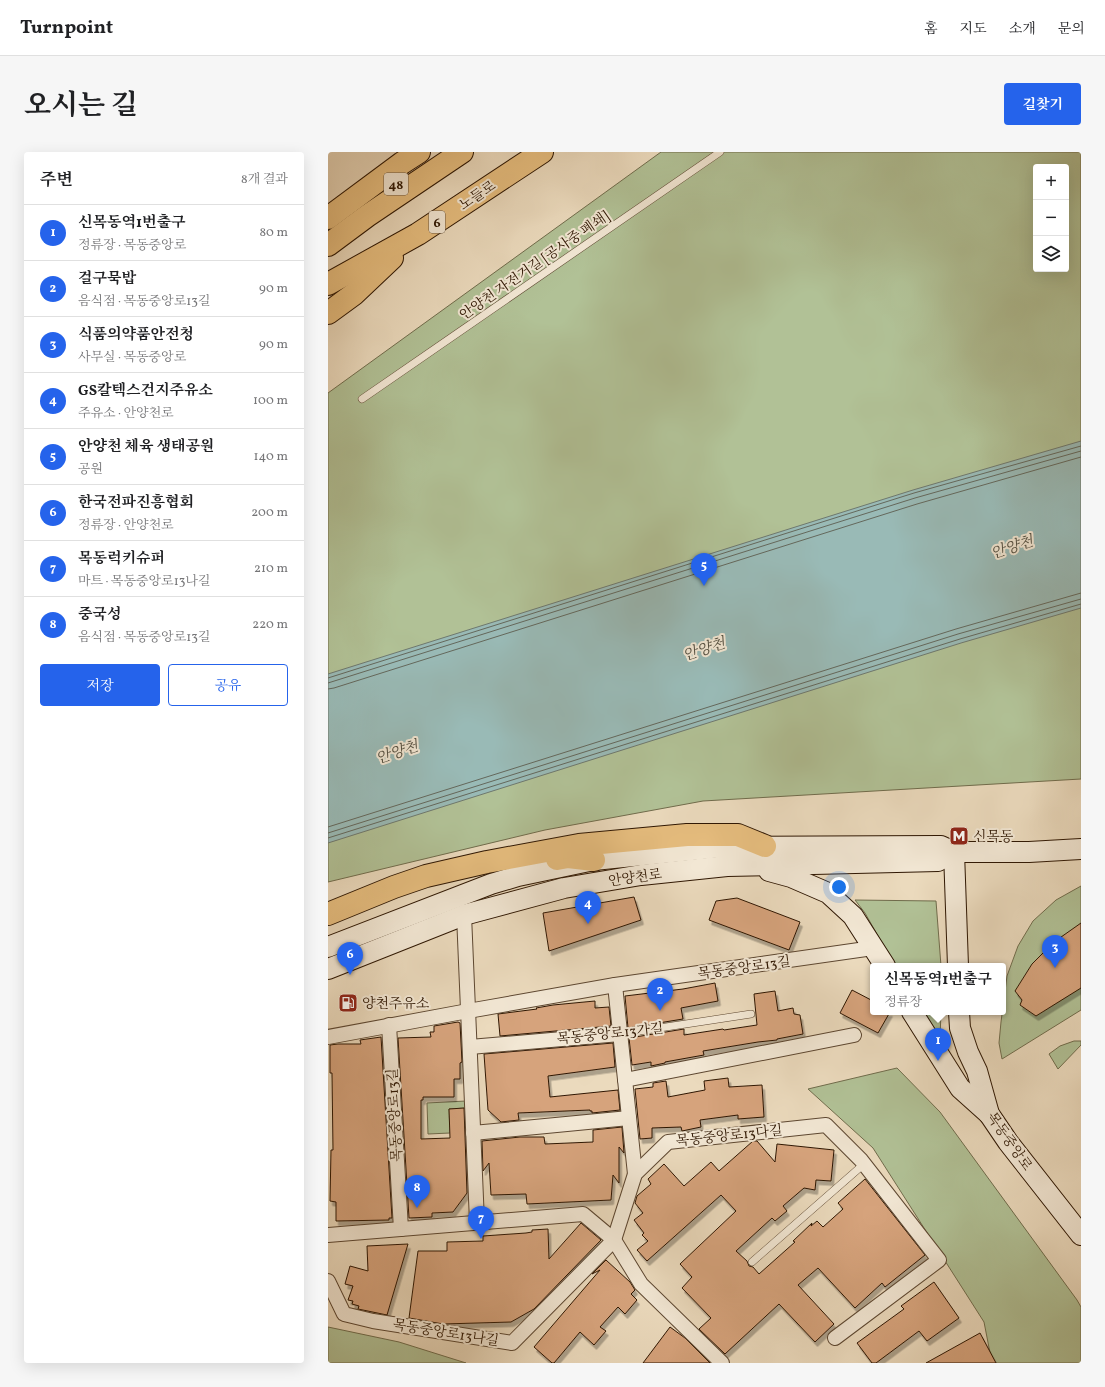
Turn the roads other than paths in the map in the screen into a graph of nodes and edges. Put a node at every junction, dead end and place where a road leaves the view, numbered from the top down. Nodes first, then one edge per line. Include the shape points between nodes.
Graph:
1 (419, 152) edge
2 (425, 152) edge
3 (462, 152) edge
4 (542, 152) edge
5 (720, 152) edge
6 (367, 216) junction
7 (328, 218) edge
8 (418, 234) junction
9 (328, 245) edge
10 (328, 284) edge
11 (328, 313) edge
12 (362, 399) dead end
13 (765, 846) junction
14 (1081, 849) edge
15 (954, 852) junction
16 (594, 860) junction
17 (749, 866) junction
18 (328, 914) edge
19 (464, 915) junction
20 (328, 926) edge
21 (328, 947) edge
22 (873, 948) junction
23 (883, 963) edge
24 (958, 963) edge
25 (328, 970) edge
26 (615, 986) junction
27 (468, 1011) junction
28 (750, 1014) dead end
29 (914, 1015) edge
30 (959, 1015) edge
31 (389, 1025) junction
32 (620, 1034) junction
33 (854, 1035) dead end
34 (328, 1037) edge
35 (470, 1047) junction
36 (625, 1080) junction
37 (989, 1114) junction
38 (629, 1118) junction
39 (473, 1133) junction
40 (864, 1164) junction
41 (635, 1174) junction
42 (477, 1222) junction
43 (400, 1229) junction
44 (328, 1235) edge
45 (1081, 1235) edge
46 (614, 1240) junction
47 (752, 1262) dead end
48 (328, 1281) edge
49 (835, 1338) dead end
50 (722, 1363) edge

1 - 7 main road
2 - 6 main road, 48
3 - 6 main road
4 - 8 main road, 노들로 / 6
5 - 12 lane, 안양천 자전거길 [공사중 폐쇄]
6 - 9 main road
8 - 10 main road, 노들로 / 6
8 - 11 main road via 354,294
13 - 15 main road, 안양천로 via 940,846
13 - 16 main road, 안양천로 via 721,846
13 - 18 main road via 738,835 687,835 579,845 426,876
14 - 15 main road, 안양천로
15 - 17 main road, 안양천로 via 938,861
15 - 24 main road
16 - 20 main road via 568,857 499,867 415,891
16 - 21 main road, 안양천로 via 491,884
17 - 19 main road, 안양천로 via 633,876 564,888
17 - 22 main road via 791,877 828,893 853,916
19 - 25 main road, 안양천로
19 - 27 street
22 - 23 main road
22 - 26 street, 목동중앙로13길
26 - 27 street, 목동중앙로13길
26 - 32 street
27 - 31 street, 목동중앙로13길
27 - 35 street
28 - 32 lane, 목동중앙로13가길
29 - 37 main road via 960,1088
30 - 37 main road, 목동중앙로 via 960,1028 977,1071
31 - 34 street, 목동중앙로13길
31 - 43 street, 목동중앙로13길
32 - 35 street, 목동중앙로13가길
32 - 36 street
33 - 36 street
35 - 39 street
36 - 38 street
37 - 45 main road, 목동중앙로
38 - 39 street
38 - 41 street
39 - 42 street
40 - 41 street, 목동중앙로13다길 via 826,1125 668,1142
40 - 47 lane
40 - 49 street, 목동중앙로13다길 via 939,1260
41 - 46 street, 목동중앙로13다길
42 - 43 street
42 - 46 street via 583,1214
43 - 44 street
46 - 48 street, 목동중앙로13나길 via 512,1343 344,1314
46 - 50 street via 642,1284

